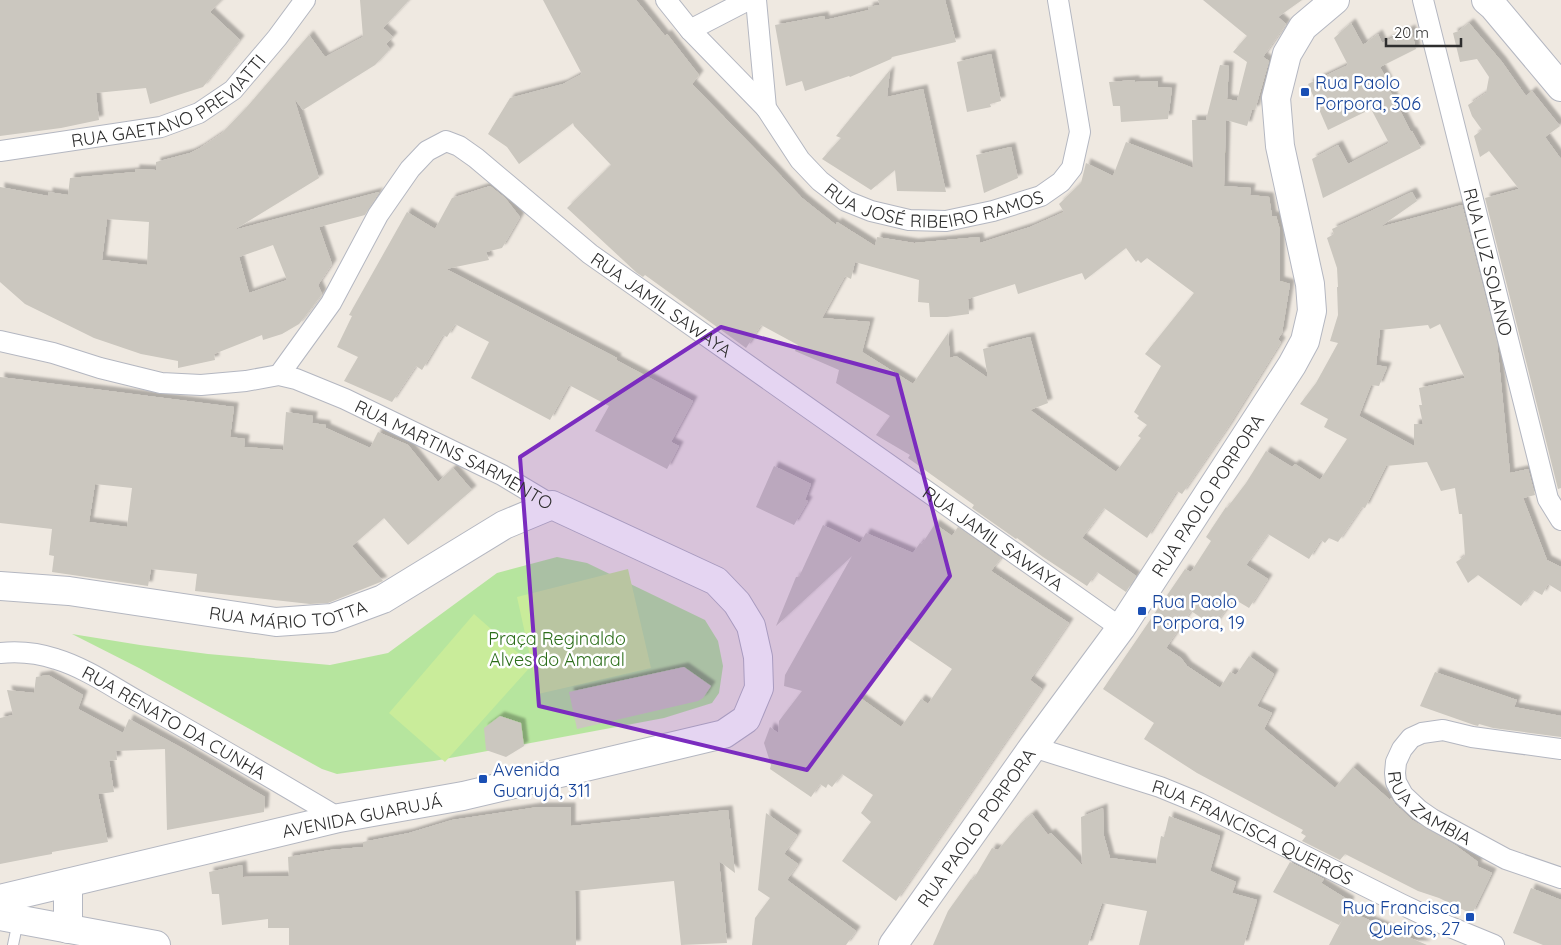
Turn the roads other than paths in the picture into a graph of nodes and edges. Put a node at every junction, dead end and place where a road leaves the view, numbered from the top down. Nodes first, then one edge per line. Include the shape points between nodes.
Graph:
1 (305, 0) edge
2 (666, 0) edge
3 (748, 0) edge
4 (756, 0) edge
5 (1058, 0) edge
6 (1335, 0) edge
7 (1423, 0) edge
8 (1486, 0) edge
9 (690, 30) junction
10 (1561, 87) edge
11 (766, 108) junction
12 (0, 151) edge
13 (2, 338) edge
14 (279, 375) junction
15 (552, 504) junction
16 (1561, 520) edge
17 (0, 586) edge
18 (1121, 628) junction
19 (0, 653) edge
20 (724, 734) joint
21 (1033, 747) junction
22 (1561, 748) edge
23 (339, 818) junction
24 (1561, 878) edge
25 (68, 883) junction
26 (0, 899) edge
27 (10, 927) edge
28 (68, 929) junction
29 (156, 945) edge
30 (893, 945) edge
31 (1494, 945) edge

1 - 12 street, RUA GAETANO PREVIATTI via 233,90 199,113 161,127
2 - 9 street
3 - 9 street
4 - 11 street, RUA JOSÉ RIBEIRO RAMOS
5 - 11 street, RUA JOSÉ RIBEIRO RAMOS via 1080,132 1072,168 1041,196 946,221 909,220 871,211 846,201 820,181 800,160
6 - 18 street, RUA PAOLO PORPORA via 1303,27 1287,54 1276,98 1280,146 1310,284 1312,311 1305,341
7 - 16 street, RUA LUZ SOLANO via 1548,499
8 - 10 street
9 - 11 street
13 - 14 street, RUA MARTINS SARMENTO via 162,383 201,385
14 - 15 street, RUA MARTINS SARMENTO via 346,399 502,475
14 - 18 street, RUA JAMIL SAWAYA via 331,303 378,215 410,169 427,151 446,141 476,158 590,254
15 - 17 street, RUA MÁRIO TOTTA via 504,525 383,599 332,618 276,622 69,591
15 - 20 street, RUA MARTINS SARMENTO via 716,581 737,603 751,626 758,657 759,688 746,718
18 - 21 street, RUA PAOLO PORPORA
19 - 23 street, RUA RENATO DA CUNHA via 41,655 76,667
20 - 23 street, AVENIDA GUARUJÁ via 463,796
21 - 30 street, RUA PAOLO PORPORA
21 - 31 street, RUA FRANCISCA QUEIRÓS via 1160,787 1199,803 1442,924
22 - 24 street, RUA ZAMBIA via 1472,737 1443,730 1422,732 1411,738 1402,749 1395,773 1403,795 1432,819 1506,859
23 - 25 street, AVENIDA GUARUJÁ
25 - 26 street, AVENIDA GUARUJÁ
25 - 28 street
27 - 28 street
28 - 29 street

